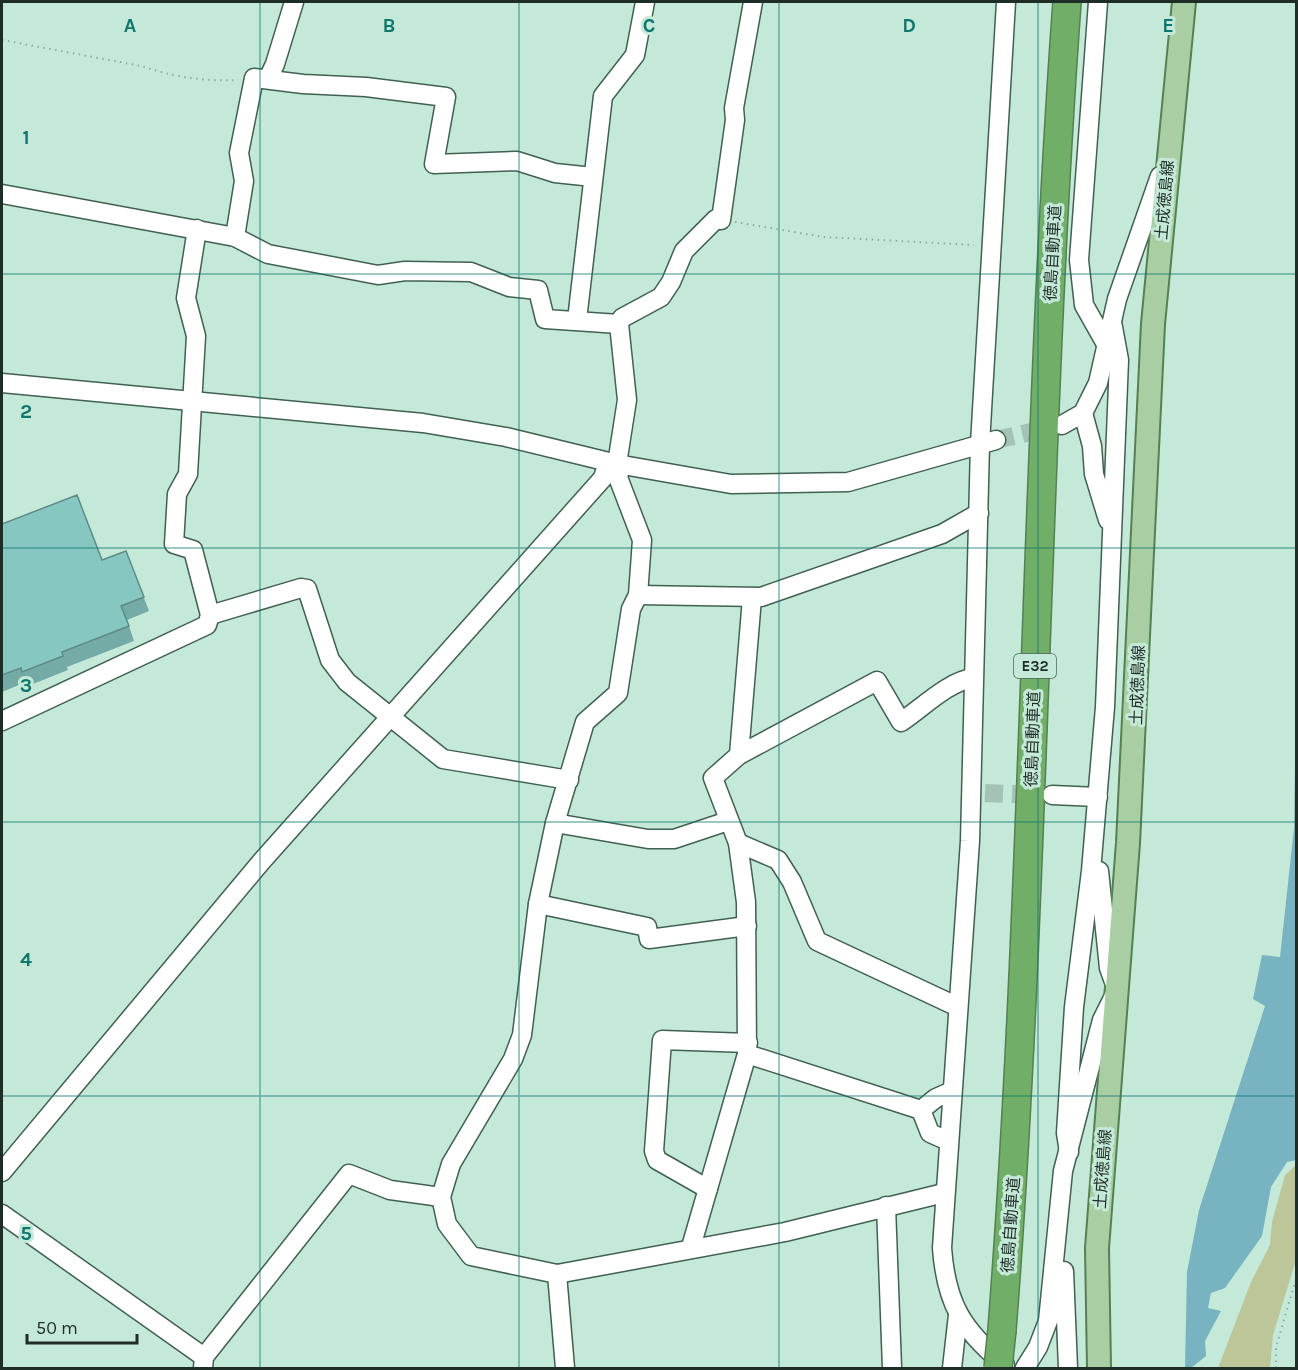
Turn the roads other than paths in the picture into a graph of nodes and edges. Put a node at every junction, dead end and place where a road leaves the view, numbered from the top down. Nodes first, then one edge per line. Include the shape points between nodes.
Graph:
1 (294, 2) edge
2 (645, 2) edge
3 (753, 2) edge
4 (1006, 2) edge
5 (1067, 2) edge
6 (1098, 2) edge
7 (1184, 2) edge
8 (261, 78) junction
9 (1168, 148) junction
10 (593, 177) junction
11 (2, 194) edge
12 (197, 229) junction
13 (235, 237) junction
14 (577, 320) junction
15 (1112, 322) junction
16 (620, 324) junction
17 (1107, 344) junction
18 (2, 383) edge
19 (192, 400) junction
20 (1083, 413) junction
21 (1062, 425) tunnel mouth
22 (988, 442) junction
23 (612, 463) junction
24 (979, 513) junction
25 (1112, 536) junction
26 (638, 595) junction
27 (752, 598) junction
28 (210, 615) junction
29 (973, 678) junction
30 (391, 718) junction
31 (2, 721) edge
32 (740, 755) junction
33 (569, 780) junction
34 (1052, 795) tunnel mouth
35 (1098, 797) junction
36 (728, 821) junction
37 (555, 823) junction
38 (738, 843) junction
39 (1093, 850) junction
40 (538, 904) junction
41 (747, 926) junction
42 (1117, 990) junction
43 (958, 1007) junction
44 (747, 1049) junction
45 (952, 1091) junction
46 (921, 1110) junction
47 (948, 1141) junction
48 (1070, 1152) junction
49 (2, 1172) edge
50 (708, 1189) junction
51 (944, 1193) junction
52 (441, 1197) junction
53 (886, 1206) junction
54 (2, 1214) edge
55 (1058, 1229) junction
56 (691, 1247) junction
57 (557, 1274) junction
58 (958, 1315) junction
59 (203, 1363) edge
60 (565, 1368) edge
61 (892, 1368) edge
62 (952, 1368) edge
63 (998, 1368) edge
64 (1008, 1368) edge
65 (1024, 1368) edge
66 (1068, 1368) edge
67 (1099, 1368) edge

1 - 8 street via 275,64
2 - 10 street via 635,55 603,96
3 - 16 street via 734,108 721,220 716,219 684,251 661,297 622,318
4 - 22 street via 990,246
5 - 63 highway, 徳島自動車道 / E32, bridge via 1047,329 1018,1099
6 - 17 street via 1079,260 1084,305
7 - 9 main road, 土成徳島線
8 - 10 street via 446,98 434,164 517,161 555,173
8 - 13 street via 239,153 244,181
9 - 15 street
9 - 42 main road, 土成徳島線 via 1153,324 1136,719
10 - 14 street
11 - 12 street
12 - 13 street
12 - 19 street via 186,298 196,336
13 - 14 street via 268,254 378,275 405,271 471,272 509,287 538,290 545,319
14 - 16 street
15 - 17 street
15 - 25 street via 1119,360
16 - 23 street via 627,400
17 - 20 street via 1098,382
18 - 19 street
19 - 23 street via 453,427
19 - 28 street via 188,474 177,494 174,544 193,550
20 - 21 street
20 - 25 street via 1092,446 1094,474
22 - 23 street via 848,482 731,484
22 - 24 street
23 - 26 street via 642,540
23 - 30 street via 603,478
24 - 27 street via 942,534
24 - 29 street
25 - 35 street
26 - 27 street
26 - 33 street via 631,609 618,693 585,722
27 - 32 street
28 - 30 street via 307,589 330,660 348,682
28 - 31 street via 207,626
29 - 32 street via 964,679 932,698 901,722 877,681
29 - 43 street via 978,792
30 - 33 street via 443,759
30 - 49 street via 261,862
32 - 36 street via 713,778
33 - 37 street
34 - 35 street
35 - 39 street
36 - 37 street via 674,839 648,839
36 - 38 street
37 - 40 street
38 - 41 street
38 - 43 street via 777,860 792,882 817,941
39 - 42 street via 1109,968
39 - 48 street via 1074,1007 1066,1133
40 - 41 street via 646,927 649,939
40 - 52 street via 522,1035 513,1059 451,1164
41 - 44 street
42 - 48 street via 1102,1020
42 - 67 main road, 土成徳島線 via 1097,1248
43 - 45 street
44 - 46 street
44 - 50 street
44 - 50 street via 662,1040 654,1151 657,1160
45 - 46 street
45 - 47 street
46 - 47 street via 930,1132
47 - 51 street
48 - 55 street via 1063,1171
50 - 56 street
51 - 53 street
51 - 58 street via 943,1265
52 - 57 street via 447,1224 471,1256
52 - 59 street via 390,1190 349,1174
53 - 56 street via 785,1232
53 - 61 street
54 - 59 street
55 - 65 street via 1048,1321
55 - 66 street via 1064,1264
56 - 57 street
57 - 60 street
58 - 62 street
58 - 64 street via 974,1338

